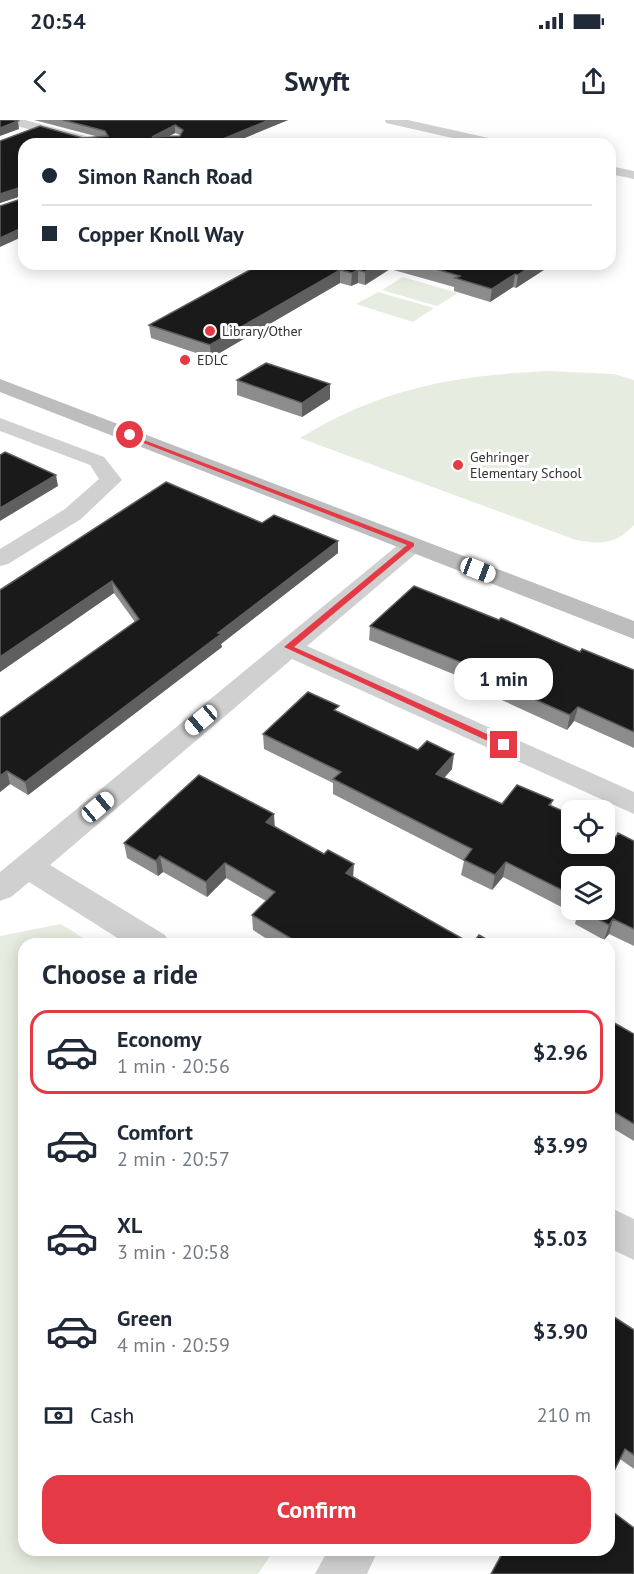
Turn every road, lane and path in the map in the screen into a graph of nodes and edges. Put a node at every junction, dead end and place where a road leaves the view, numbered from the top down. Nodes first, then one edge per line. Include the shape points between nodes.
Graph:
1 (10, 120) edge
2 (391, 120) edge
3 (41, 129) junction
4 (20, 136) edge
5 (76, 138) edge
6 (470, 138) edge
7 (616, 171) edge
8 (634, 175) edge
9 (0, 385) edge
10 (0, 424) edge
11 (412, 545) junction
12 (0, 559) edge
13 (634, 631) edge
14 (288, 647) junction
15 (634, 804) edge
16 (28, 866) junction
17 (0, 889) edge
18 (144, 938) edge
19 (615, 1230) edge
20 (634, 1241) edge
21 (351, 1556) edge
22 (339, 1574) edge

1 - 3 street
2 - 6 street
3 - 4 street
3 - 5 street
7 - 8 street
9 - 11 street
10 - 12 street via 97,461 111,480 73,514
11 - 13 street
11 - 14 street
14 - 15 street
14 - 16 street
16 - 17 street
16 - 18 street
19 - 20 street
21 - 22 street

